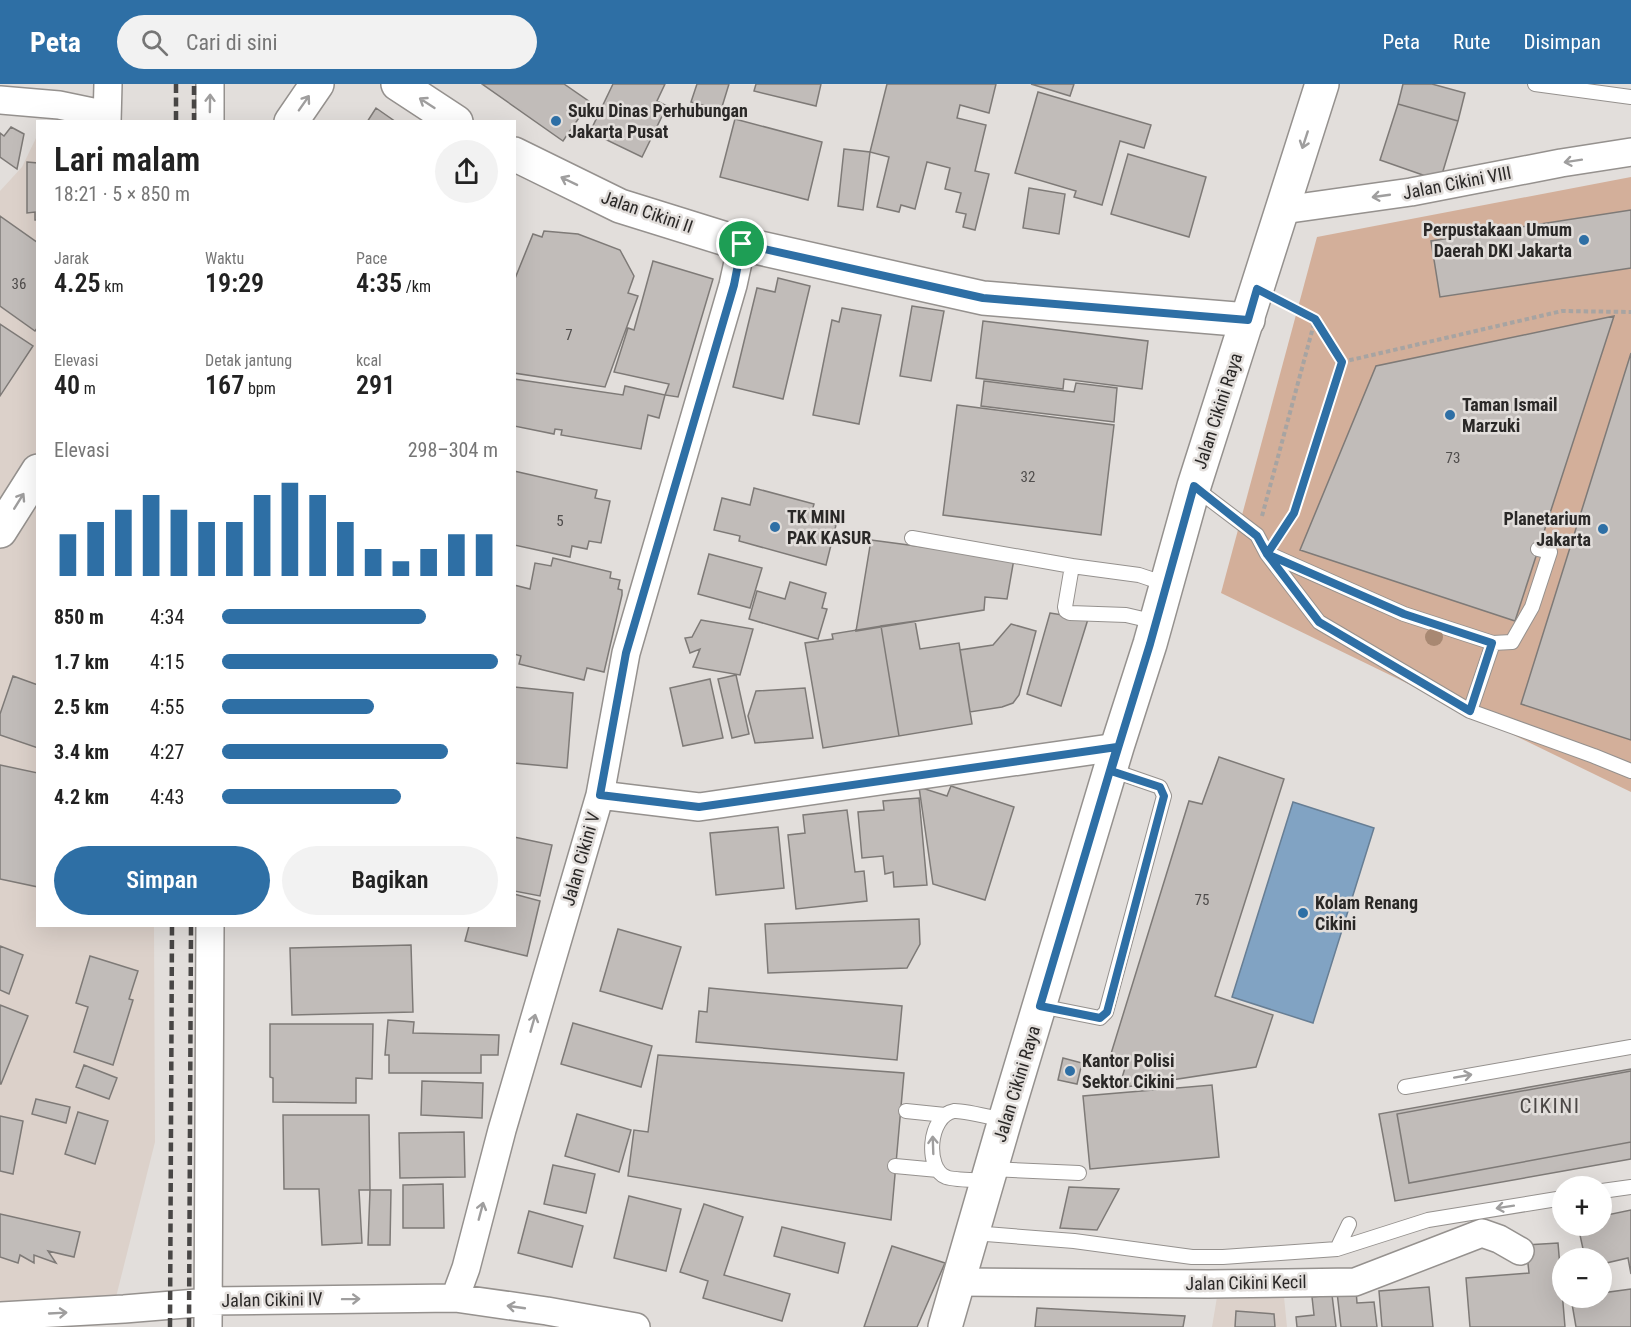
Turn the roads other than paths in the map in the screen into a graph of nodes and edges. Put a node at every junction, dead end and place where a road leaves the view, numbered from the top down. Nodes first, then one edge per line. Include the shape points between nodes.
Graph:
1 (108, 84) edge
2 (210, 84) edge
3 (317, 84) edge
4 (398, 84) edge
5 (1322, 84) edge
6 (1535, 84) edge
7 (1631, 97) edge
8 (0, 100) edge
9 (107, 118) edge
10 (210, 120) edge
11 (292, 120) edge
12 (453, 120) edge
13 (1631, 152) edge
14 (516, 155) edge
15 (1283, 210) junction
16 (742, 244) junction
17 (1248, 320) junction
18 (36, 474) edge
19 (1194, 486) junction
20 (0, 531) edge
21 (912, 538) dead end
22 (1538, 549) dead end
23 (1267, 554) junction
24 (1072, 566) junction
25 (1166, 584) junction
26 (1156, 622) junction
27 (1492, 643) junction
28 (1470, 711) junction
29 (1114, 759) junction
30 (1631, 771) edge
31 (600, 795) junction
32 (210, 927) edge
33 (1040, 1006) junction
34 (1631, 1047) edge
35 (1405, 1087) dead end
36 (906, 1111) dead end
37 (945, 1115) junction
38 (1005, 1120) junction
39 (896, 1166) dead end
40 (938, 1170) junction
41 (1079, 1173) dead end
42 (990, 1175) junction
43 (1631, 1186) edge
44 (1612, 1189) edge
45 (1552, 1200) edge
46 (1349, 1224) dead end
47 (973, 1233) junction
48 (1337, 1249) junction
49 (1520, 1251) dead end
50 (958, 1282) junction
51 (455, 1298) junction
52 (208, 1314) edge
53 (0, 1316) edge
54 (123, 1318) edge
55 (546, 1319) edge
56 (636, 1327) edge
57 (945, 1327) edge

1 - 9 street
10 -> 2 street
11 -> 3 main road
12 -> 4 main road
5 -> 15 main road, Jalan Cikini Raya
6 - 7 lane
8 - 9 street via 59,105
13 -> 15 street, Jalan Cikini VIII via 1412,192
16 -> 14 main road, Jalan Cikini II via 620,206
15 - 17 main road, Jalan Cikini Raya
16 - 17 main road, Jalan Cikini II via 983,298
16 - 31 street, Jalan Cikini V via 734,285 626,653
17 - 19 main road, Jalan Cikini Raya
20 -> 18 main road
19 - 23 lane via 1257,536
19 - 25 main road, Jalan Cikini Raya
21 - 24 lane
22 - 27 lane via 1550,552 1532,607 1512,642
23 - 27 lane via 1404,614
23 - 28 lane via 1319,622
24 - 25 lane via 1139,575
24 - 26 lane via 1066,611 1126,615
25 - 26 main road, Jalan Cikini Raya
26 - 29 main road, Jalan Cikini Raya
27 - 28 lane
28 - 30 lane
29 - 31 street via 699,807
29 - 33 main road, Jalan Cikini Raya
29 - 33 lane via 1160,787 1164,796 1107,1012 1100,1018
51 -> 31 street, Jalan Cikini V
32 - 52 street, Jalan Cikini IV
33 - 38 main road, Jalan Cikini Raya
35 -> 34 lane
36 - 37 lane
37 - 38 lane via 954,1111
40 -> 37 lane via 932,1135
38 - 42 main road, Jalan Cikini Raya
39 - 40 lane
40 - 42 lane via 946,1178
41 - 42 lane
42 - 47 main road, Jalan Cikini Raya
43 - 44 lane
45 -> 48 lane via 1428,1220
46 - 48 lane
47 - 48 lane via 1074,1241 1192,1257
47 - 50 main road, Jalan Cikini Raya
49 - 50 street, Jalan Cikini Kecil via 1482,1233 1355,1282
50 - 57 main road, Jalan Cikini Raya
52 -> 51 street, Jalan Cikini IV
55 -> 51 street, Jalan Cikini IV
52 - 54 street
53 -> 54 street
55 - 56 street, Jalan Cikini IV

